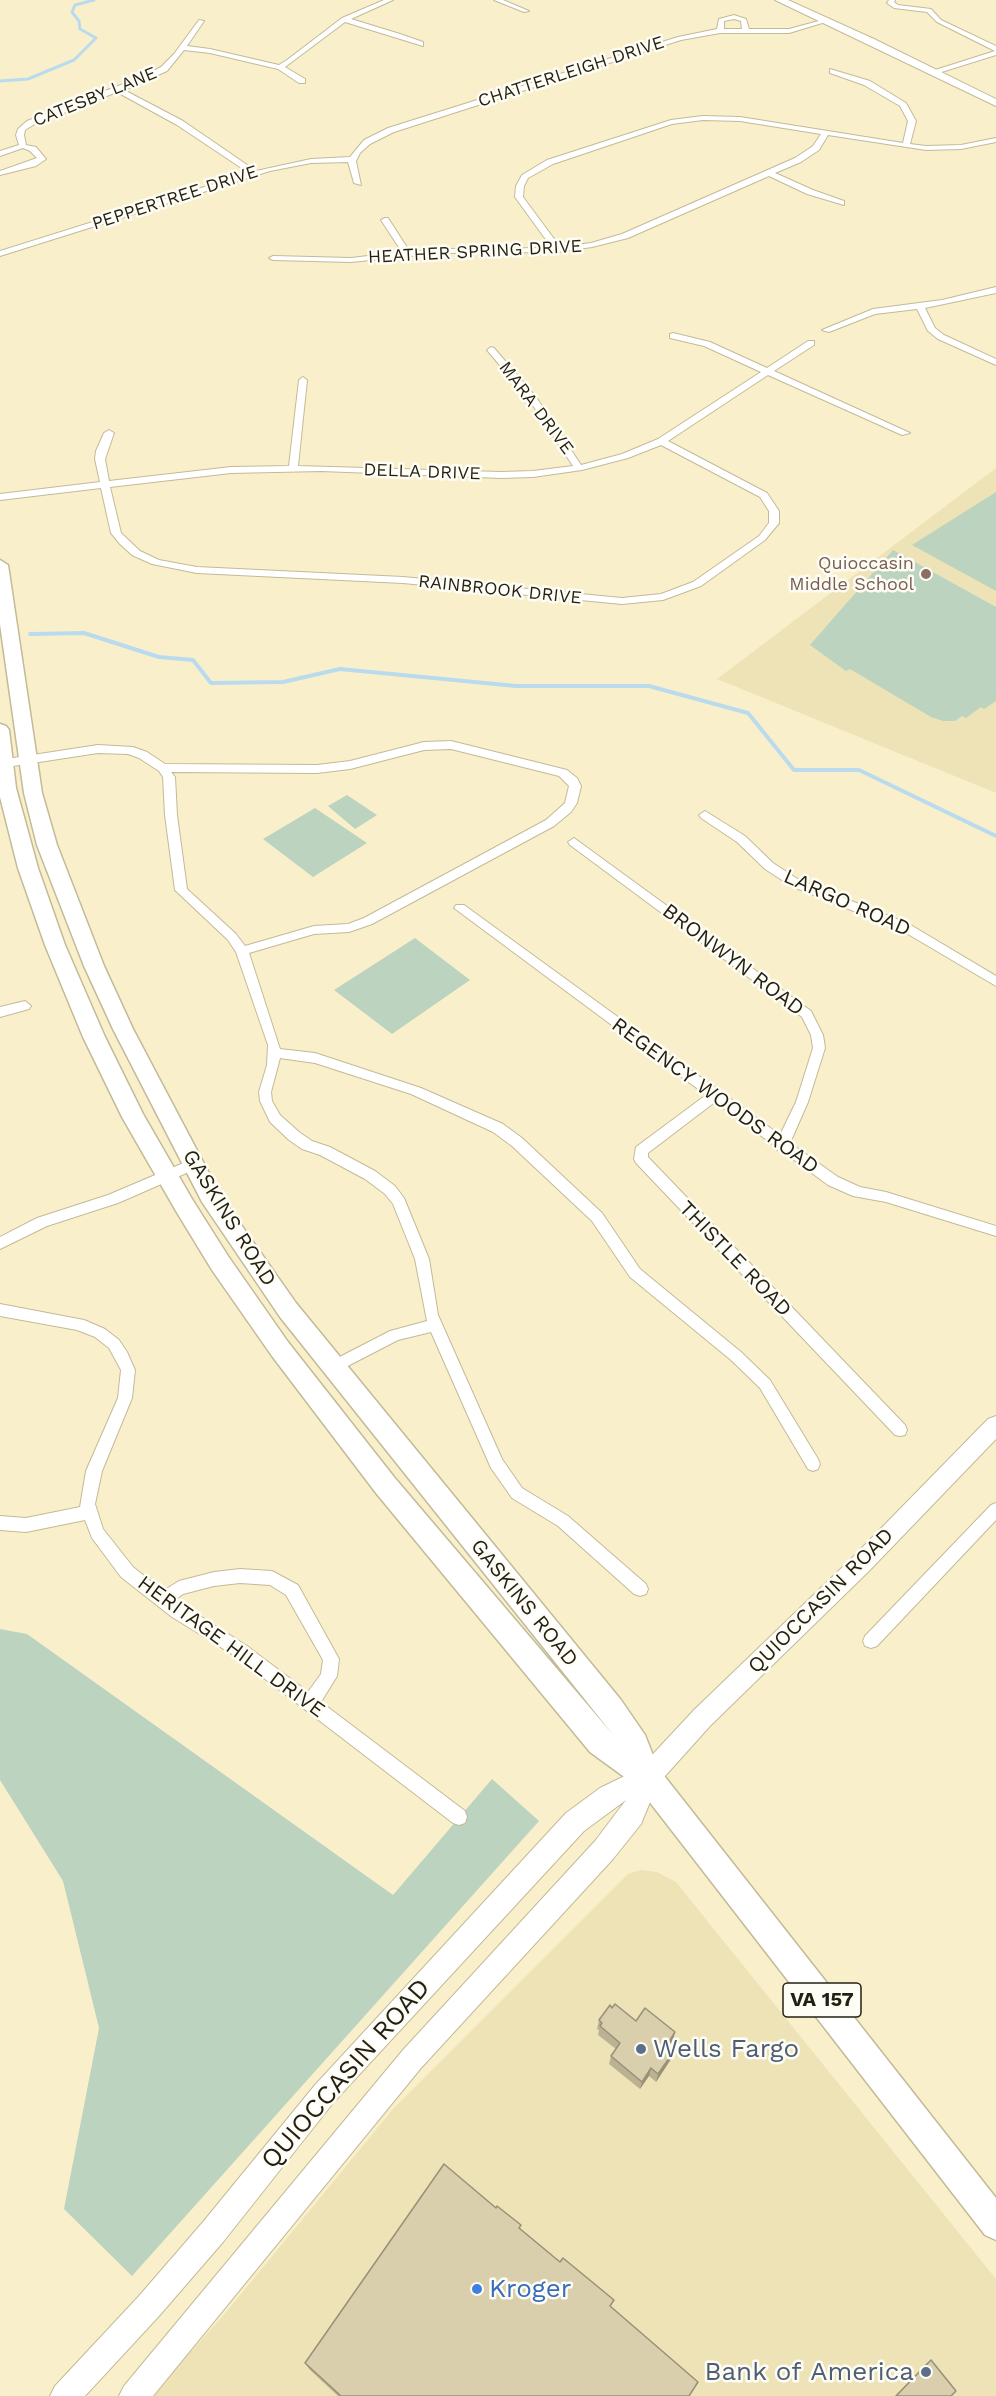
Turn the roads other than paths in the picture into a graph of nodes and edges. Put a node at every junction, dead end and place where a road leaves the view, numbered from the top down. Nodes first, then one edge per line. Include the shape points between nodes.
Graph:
1 (390, 0) edge
2 (497, 0) edge
3 (780, 0) edge
4 (915, 0) edge
5 (891, 1) edge
6 (931, 5) junction
7 (526, 11) dead end
8 (344, 19) junction
9 (201, 21) dead end
10 (826, 21) junction
11 (720, 31) junction
12 (746, 32) junction
13 (420, 44) dead end
14 (182, 48) junction
15 (996, 51) edge
16 (280, 67) junction
17 (833, 71) dead end
18 (934, 73) junction
19 (302, 81) dead end
20 (117, 89) junction
21 (996, 103) edge
22 (826, 132) junction
23 (996, 132) edge
24 (996, 140) edge
25 (907, 143) junction
26 (23, 146) junction
27 (0, 154) edge
28 (353, 159) junction
29 (0, 173) edge
30 (254, 173) junction
31 (769, 173) junction
32 (358, 183) dead end
33 (841, 203) dead end
34 (385, 220) dead end
35 (558, 250) junction
36 (0, 254) edge
37 (407, 254) junction
38 (273, 258) dead end
39 (996, 290) edge
40 (920, 306) junction
41 (826, 330) dead end
42 (673, 336) dead end
43 (811, 343) dead end
44 (491, 350) dead end
45 (996, 362) edge
46 (768, 372) junction
47 (303, 380) dead end
48 (109, 433) dead end
49 (905, 433) dead end
50 (661, 441) junction
51 (293, 468) junction
52 (579, 468) junction
53 (106, 484) junction
54 (0, 497) edge
55 (0, 565) edge
56 (0, 730) edge
57 (28, 759) junction
58 (2, 764) edge
59 (163, 768) junction
60 (705, 815) dead end
61 (574, 842) dead end
62 (460, 908) dead end
63 (242, 951) junction
64 (996, 982) edge
65 (25, 1006) dead end
66 (0, 1012) edge
67 (274, 1053) junction
68 (714, 1096) junction
69 (782, 1146) junction
70 (193, 1164) junction
71 (167, 1175) junction
72 (996, 1231) edge
73 (0, 1243) edge
74 (0, 1310) edge
75 (435, 1325) junction
76 (333, 1367) junction
77 (996, 1425) edge
78 (900, 1430) dead end
79 (813, 1464) dead end
80 (996, 1510) edge
81 (89, 1512) junction
82 (0, 1523) edge
83 (640, 1589) dead end
84 (164, 1600) junction
85 (872, 1641) dead end
86 (310, 1704) junction
87 (648, 1777) junction
88 (459, 1817) dead end
89 (996, 2224) edge
90 (65, 2396) edge
91 (134, 2396) edge

1 - 8 street
2 - 7 street
3 - 10 street
4 - 6 street
5 - 6 street via 896,7
6 - 15 street via 939,21
8 - 13 street
8 - 16 street
9 - 14 street, CATESBY LANE
10 - 12 street, CHATTERLEIGH DRIVE via 789,31
10 - 18 street
11 - 12 street, CHATTERLEIGH DRIVE
11 - 12 street via 721,20 734,17 744,20
11 - 28 street, CHATTERLEIGH DRIVE via 680,38 391,130 367,142
14 - 16 street
14 - 20 street, CATESBY LANE via 164,69
15 - 18 street
16 - 19 street
17 - 25 street via 861,80 903,105 912,121
18 - 21 street
20 - 26 street, CATESBY LANE via 27,124 20,135
20 - 30 street via 180,123
22 - 25 street
22 - 31 street, HEATHER SPRING DRIVE via 808,155
22 - 35 street via 740,118 692,118 659,124 549,162 525,177 519,197
23 - 25 street via 959,141
24 - 25 street via 944,148
26 - 27 street, CATESBY LANE
26 - 29 street, CATESBY LANE via 33,149 42,159
28 - 30 street, PEPPERTREE DRIVE via 298,163
28 - 32 street
30 - 36 street, PEPPERTREE DRIVE
31 - 33 street
31 - 35 street, HEATHER SPRING DRIVE via 625,236
34 - 37 street
35 - 37 street, HEATHER SPRING DRIVE
37 - 38 street, HEATHER SPRING DRIVE via 351,260
39 - 40 street
40 - 41 street via 866,314
40 - 45 street via 941,338
42 - 46 street via 698,340
43 - 46 street, DELLA DRIVE
44 - 52 street, MARA DRIVE via 533,399
46 - 49 street
46 - 50 street, DELLA DRIVE
47 - 51 street
48 - 53 street via 100,451
50 - 52 street, DELLA DRIVE via 626,456
50 - 53 street, RAINBROOK DRIVE via 753,488 769,501 775,519 762,538 697,584 663,597 634,600 553,596 403,580 169,566 136,553 116,533
51 - 52 street, DELLA DRIVE via 501,475
51 - 53 street, DELLA DRIVE via 214,471
53 - 54 street, DELLA DRIVE
55 - 57 main road, GASKINS ROAD
56 - 58 main road, GASKINS ROAD
57 - 58 street
57 - 59 street via 99,749 129,750
57 - 70 main road, GASKINS ROAD via 41,824 64,894 118,1019
58 - 71 main road, GASKINS ROAD via 28,868 62,962 128,1107
59 - 63 street via 169,777 182,890
59 - 63 street via 317,769 350,765 424,746 452,745 563,773 573,781 571,803 550,823 368,921 349,928 314,930
60 - 64 street, LARGO ROAD via 795,884 905,927
61 - 69 street, BRONWYN ROAD via 807,1014 819,1048
62 - 68 street, REGENCY WOODS ROAD
63 - 67 street
65 - 66 street
67 - 75 street via 265,1092 275,1118 307,1145 361,1170 390,1190 399,1202 422,1259
67 - 79 street via 315,1059 407,1088 485,1121 517,1142 597,1217 635,1273 765,1384
68 - 69 street, REGENCY WOODS ROAD
68 - 78 street, THISTLE ROAD via 649,1144 641,1151 641,1159
69 - 72 street, REGENCY WOODS ROAD via 843,1187
70 - 71 street
70 - 76 main road, GASKINS ROAD via 254,1263
71 - 73 street via 113,1199 42,1221
71 - 87 main road, GASKINS ROAD via 220,1263 280,1349 385,1485 600,1743
74 - 81 street, HERITAGE HILL DRIVE via 80,1324 100,1333 122,1356 128,1370 125,1398 92,1479
75 - 76 street via 395,1335
75 - 83 street via 496,1463 517,1493 563,1521
76 - 87 main road, GASKINS ROAD via 611,1709 635,1744
77 - 87 main road, QUIOCCASIN ROAD via 861,1564 702,1718
80 - 85 street
81 - 82 street via 26,1525
81 - 84 street, HERITAGE HILL DRIVE via 97,1533 127,1572
84 - 86 street, HERITAGE HILL DRIVE via 241,1651
84 - 86 street via 179,1588 240,1576 272,1578 292,1590 331,1659 329,1676
86 - 88 street, HERITAGE HILL DRIVE
87 - 89 main road, GASKINS ROAD / VA 157
87 - 90 main road, QUIOCCASIN ROAD via 609,1796 567,1830 324,2094 213,2232
87 - 91 main road, QUIOCCASIN ROAD via 632,1815 604,1850 412,2059

